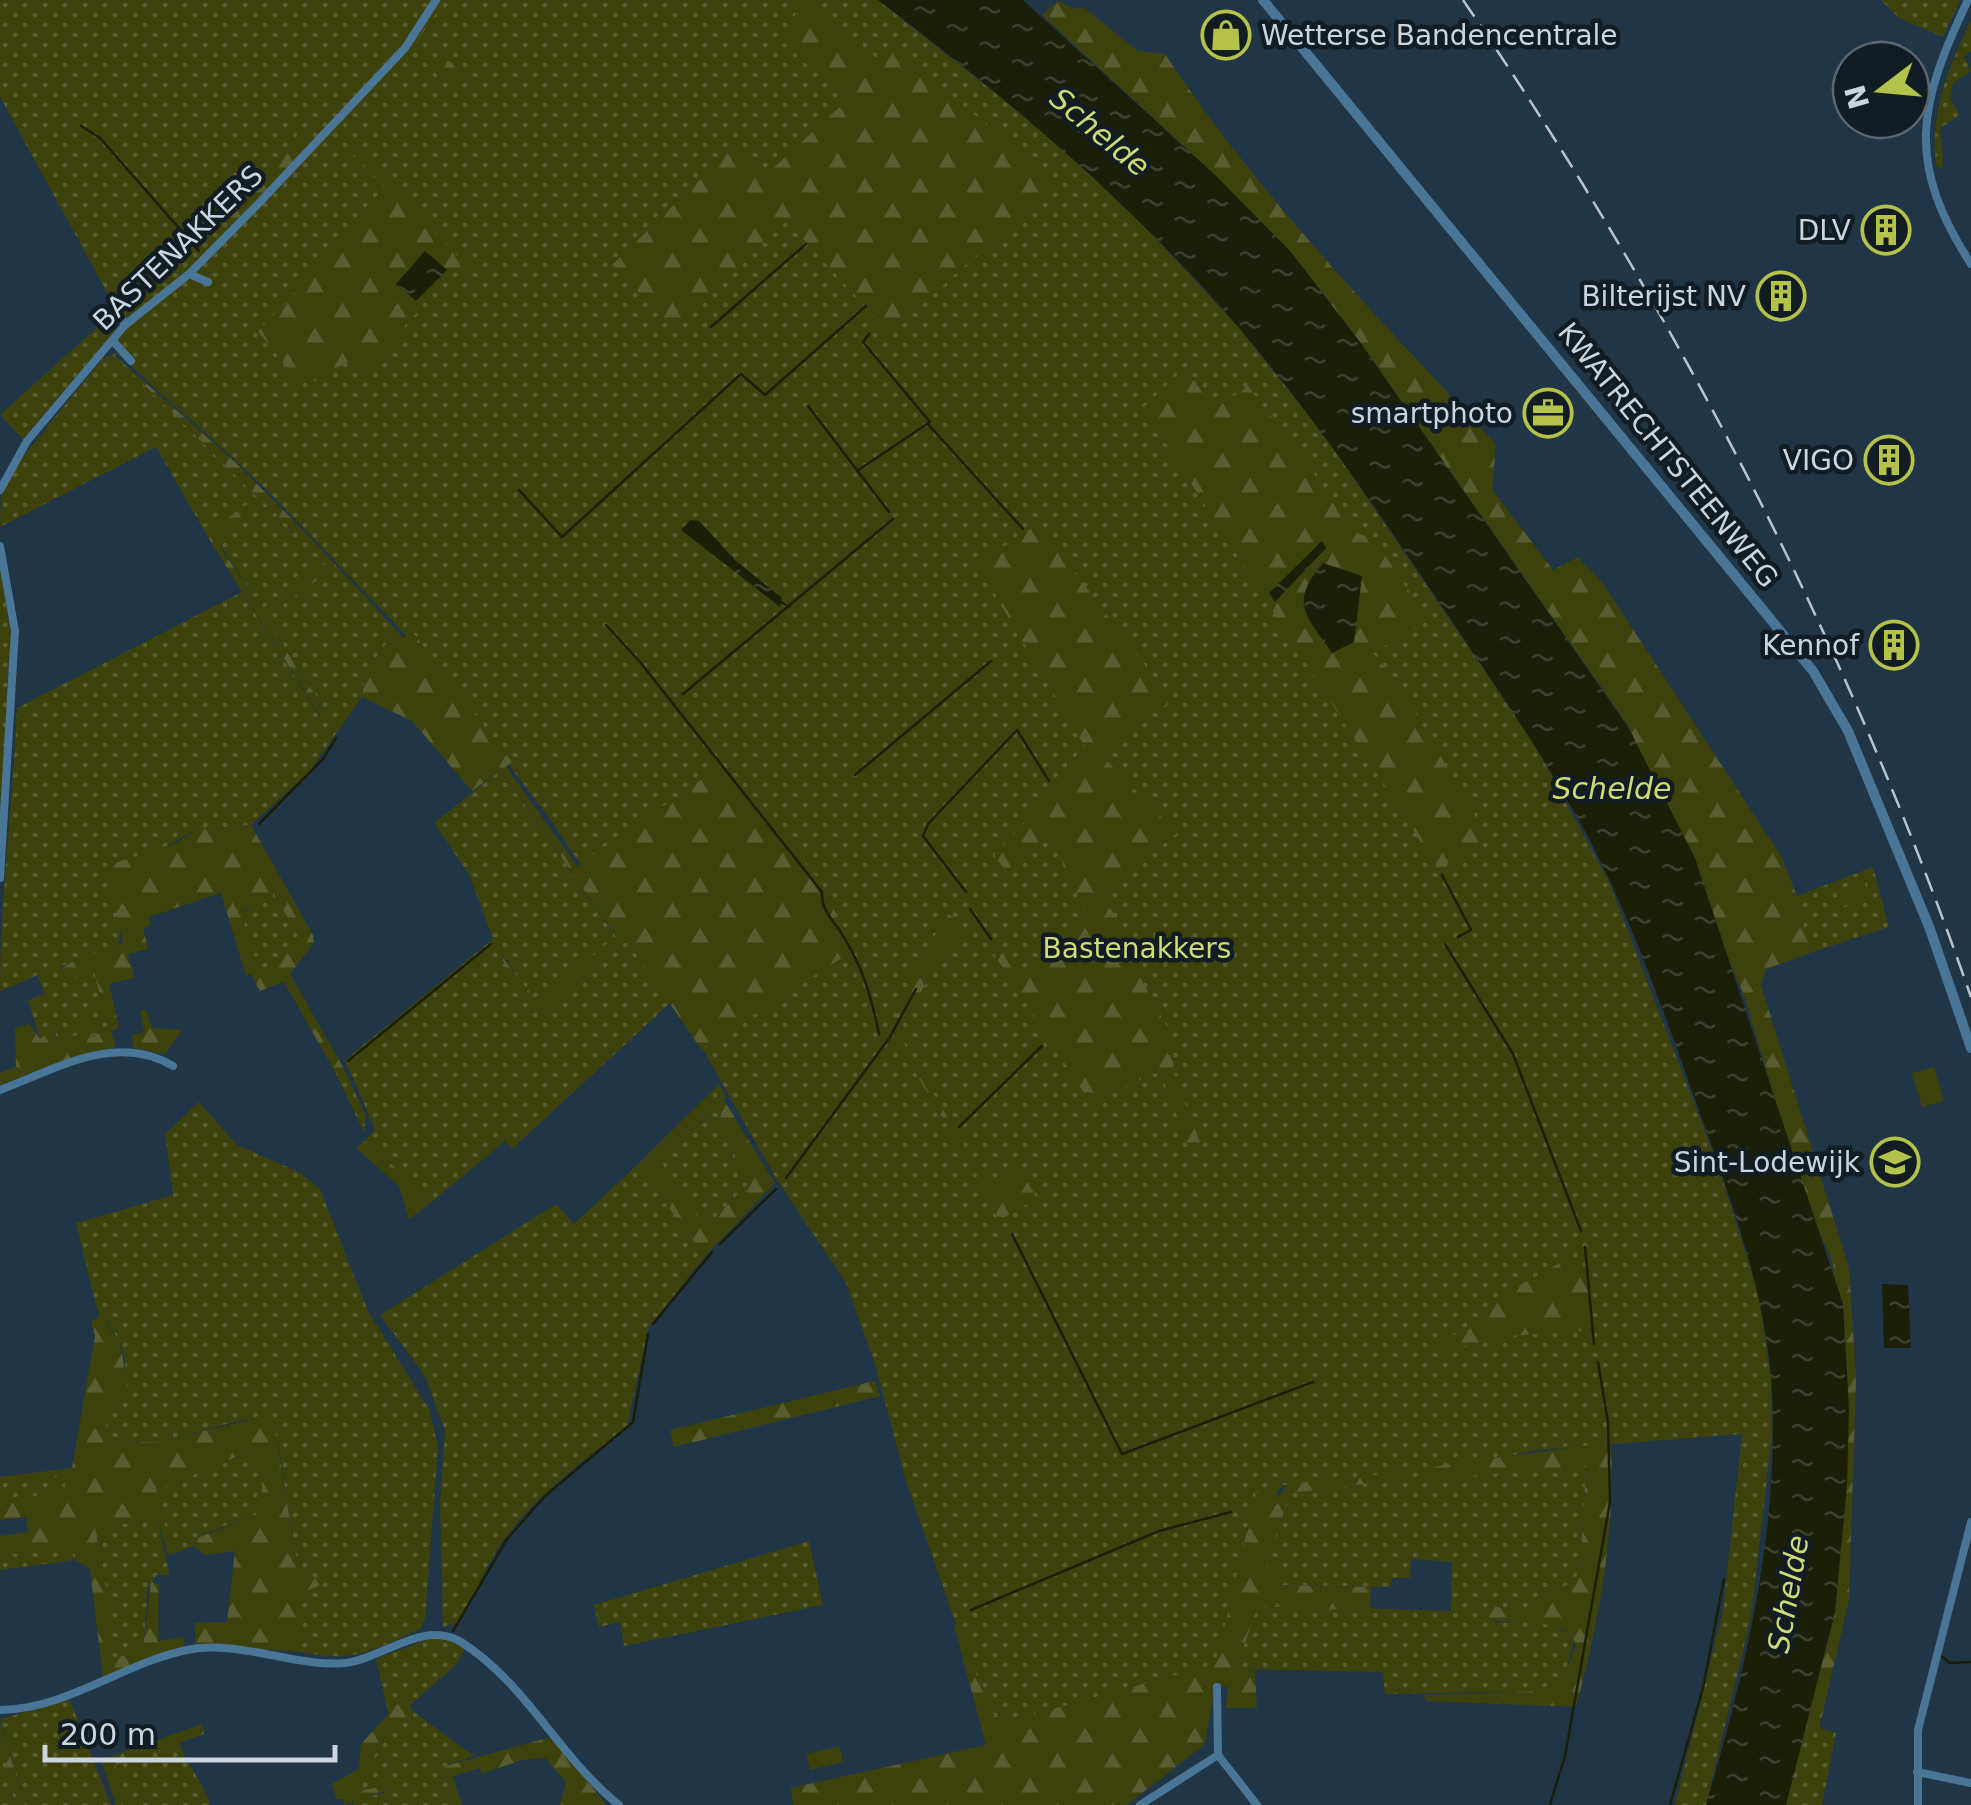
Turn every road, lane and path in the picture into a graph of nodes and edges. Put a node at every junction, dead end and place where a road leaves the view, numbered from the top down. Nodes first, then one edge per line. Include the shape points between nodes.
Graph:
1 (436, 0) edge
2 (1263, 0) edge
3 (1968, 0) edge
4 (1971, 264) edge
5 (189, 274) junction
6 (208, 282) dead end
7 (117, 308) dead end
8 (125, 325) junction
9 (113, 342) junction
10 (130, 360) dead end
11 (0, 490) edge
12 (0, 546) edge
13 (0, 878) edge
14 (1971, 1048) edge
15 (173, 1066) dead end
16 (0, 1090) edge
17 (1970, 1527) edge
18 (1217, 1688) dead end
19 (0, 1710) edge
20 (1222, 1757) junction
21 (1918, 1772) junction
22 (1971, 1783) edge
23 (619, 1805) edge
24 (1140, 1805) edge
25 (1257, 1805) edge
26 (1918, 1805) edge

1 - 5 street, BASTENAKKERS via 404,48
2 - 14 street, KWATRECHTSTEENWEG via 1813,671 1848,731
3 - 4 street via 1927,106 1925,150 1941,214
5 - 6 street
5 - 8 street, BASTENAKKERS
7 - 8 street
8 - 9 street, BASTENAKKERS
9 - 10 street
9 - 11 street, BASTENAKKERS via 27,441
12 - 13 street via 15,631
15 - 16 street via 156,1056 112,1051
17 - 21 street via 1918,1730
18 - 20 street
19 - 23 street via 74,1694 193,1648 340,1664 444,1636 484,1659
20 - 24 street
20 - 25 street
21 - 22 street
21 - 26 street

